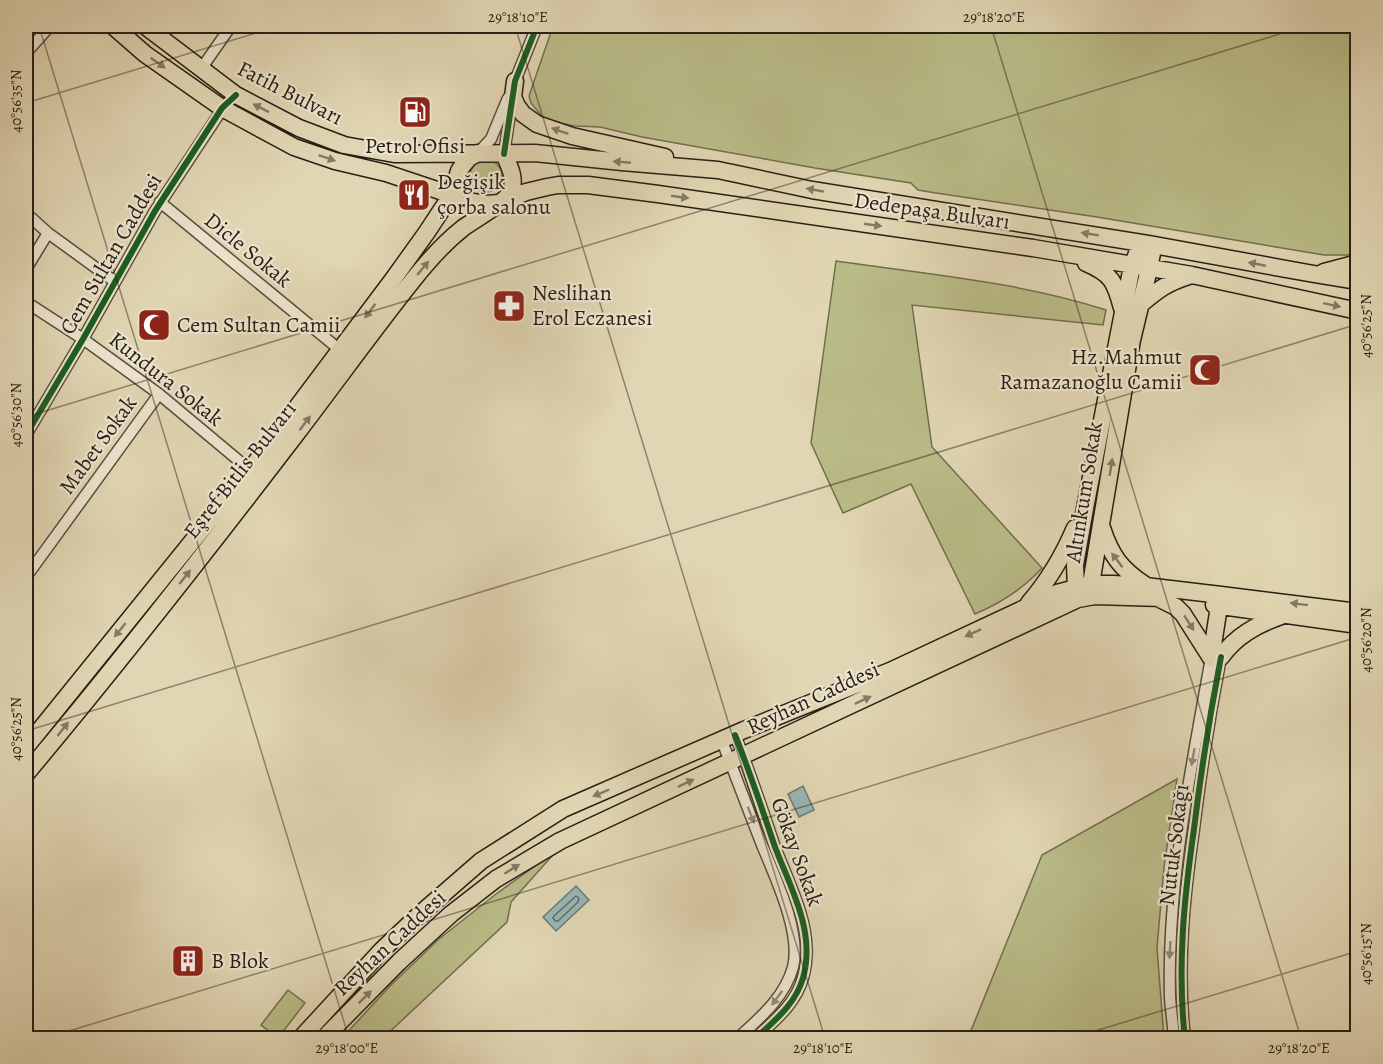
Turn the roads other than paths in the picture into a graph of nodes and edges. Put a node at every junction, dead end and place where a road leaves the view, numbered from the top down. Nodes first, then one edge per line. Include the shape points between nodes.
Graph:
1 (50, 26) edge
2 (113, 26) edge
3 (145, 26) edge
4 (231, 26) edge
5 (537, 26) edge
6 (26, 53) edge
7 (201, 69) junction
8 (515, 81) junction
9 (236, 95) junction
10 (222, 108) junction
11 (478, 153) junction
12 (504, 154) junction
13 (718, 170) junction
14 (452, 194) junction
15 (160, 202) junction
16 (500, 203) junction
17 (26, 213) edge
18 (48, 233) junction
19 (1148, 244) junction
20 (1069, 255) junction
21 (1358, 263) edge
22 (1132, 266) junction
23 (26, 269) edge
24 (1149, 269) junction
25 (1314, 274) junction
26 (1192, 276) junction
27 (114, 281) junction
28 (1358, 281) edge
29 (26, 302) edge
30 (1142, 304) junction
31 (1358, 311) edge
32 (1123, 312) junction
33 (82, 339) junction
34 (340, 350) junction
35 (159, 394) junction
36 (26, 435) edge
37 (249, 470) junction
38 (1086, 503) junction
39 (1101, 524) junction
40 (26, 577) edge
41 (1145, 586) junction
42 (1084, 590) junction
43 (1158, 598) junction
44 (1226, 603) junction
45 (1026, 607) junction
46 (1358, 612) edge
47 (1282, 615) junction
48 (1358, 626) edge
49 (1216, 657) junction
50 (729, 738) junction
51 (26, 747) edge
52 (737, 759) junction
53 (26, 774) edge
54 (301, 1038) edge
55 (324, 1038) edge
56 (738, 1038) edge
57 (756, 1038) edge
58 (1174, 1038) edge
59 (1185, 1038) edge

1 - 6 street
2 -> 10 main road, Fatih Bulvarı via 145,54
3 - 7 main road, Fatih Bulvarı
4 - 7 street
5 - 8 street
7 - 9 main road, Fatih Bulvarı
8 - 11 street via 491,139
8 - 12 street
13 -> 8 main road via 537,124 517,106 513,97
9 - 10 street, Cem Sultan Caddesi
11 -> 9 main road, Fatih Bulvarı via 394,154 344,145 299,128
10 -> 14 main road, Fatih Bulvarı via 294,147
10 - 15 street, Cem Sultan Caddesi
11 - 12 main road, Fatih Bulvarı
11 - 14 main road via 459,171
13 -> 12 main road, Dedepaşa Bulvarı via 535,153
12 - 16 main road via 513,178 510,192
19 -> 13 main road, Dedepaşa Bulvarı via 812,190
14 - 16 main road via 487,204
14 -> 34 main road, Eşref Bitlis Bulvarı
15 - 27 street, Cem Sultan Caddesi
15 - 34 street, Dicle Sokak
16 -> 20 main road, Dedepaşa Bulvarı via 547,187 588,185
53 -> 16 main road, Eşref Bitlis Bulvarı via 183,580 428,262 460,230
17 - 18 street
18 - 23 street
18 - 27 street
19 - 22 main road, Altınkum Sokak via 1138,251
19 - 24 main road, Altınkum Sokak via 1152,253
25 -> 19 main road, Dedepaşa Bulvarı
20 - 22 main road, Dedepaşa Bulvarı
20 - 32 main road via 1096,267 1112,280
21 - 25 main road
22 - 24 main road, Dedepaşa Bulvarı
22 - 32 main road, Altınkum Sokak
24 - 26 main road, Dedepaşa Bulvarı
24 - 30 main road, Altınkum Sokak
25 - 28 main road, Dedepaşa Bulvarı
26 - 30 main road via 1160,288
26 -> 31 main road, Dedepaşa Bulvarı
27 - 33 street, Cem Sultan Caddesi
29 - 33 street, Kundura Sokak
39 -> 30 main road, Altınkum Sokak via 1132,340
32 - 38 main road, Altınkum Sokak
33 - 35 street, Kundura Sokak
33 - 36 street, Cem Sultan Caddesi
34 - 37 main road, Eşref Bitlis Bulvarı
35 - 37 street, Kundura Sokak
35 - 40 street, Mabet Sokak
37 -> 51 main road, Eşref Bitlis Bulvarı
38 - 42 main road, Altınkum Sokak via 1075,565
38 - 45 main road via 1061,559
41 -> 39 main road via 1116,559
39 - 42 main road, Altınkum Sokak
41 - 42 main road
41 - 44 main road
42 - 43 main road, Reyhan Caddesi via 1095,596
42 - 45 main road, Reyhan Caddesi via 1057,593
52 -> 42 main road, Reyhan Caddesi via 1078,599
43 - 44 main road, Reyhan Caddesi
43 -> 49 main road via 1183,614
46 -> 44 main road
44 - 47 main road, Reyhan Caddesi
44 - 49 main road
45 -> 50 main road, Reyhan Caddesi via 890,671
47 - 48 main road, Reyhan Caddesi
47 - 49 main road via 1251,628
49 -> 58 street, Nutuk Sokağı via 1179,847 1170,963
49 - 59 street, Nutuk Sokağı via 1183,916
50 - 52 street, Gökay Sokak
50 -> 54 main road, Reyhan Caddesi via 563,809 481,861 382,950
55 -> 52 main road, Reyhan Caddesi via 399,962 496,879 560,841
52 -> 56 street, Gökay Sokak via 795,948 788,982 769,1009
52 - 57 street, Gökay Sokak via 796,898 806,941 806,966 794,1001

